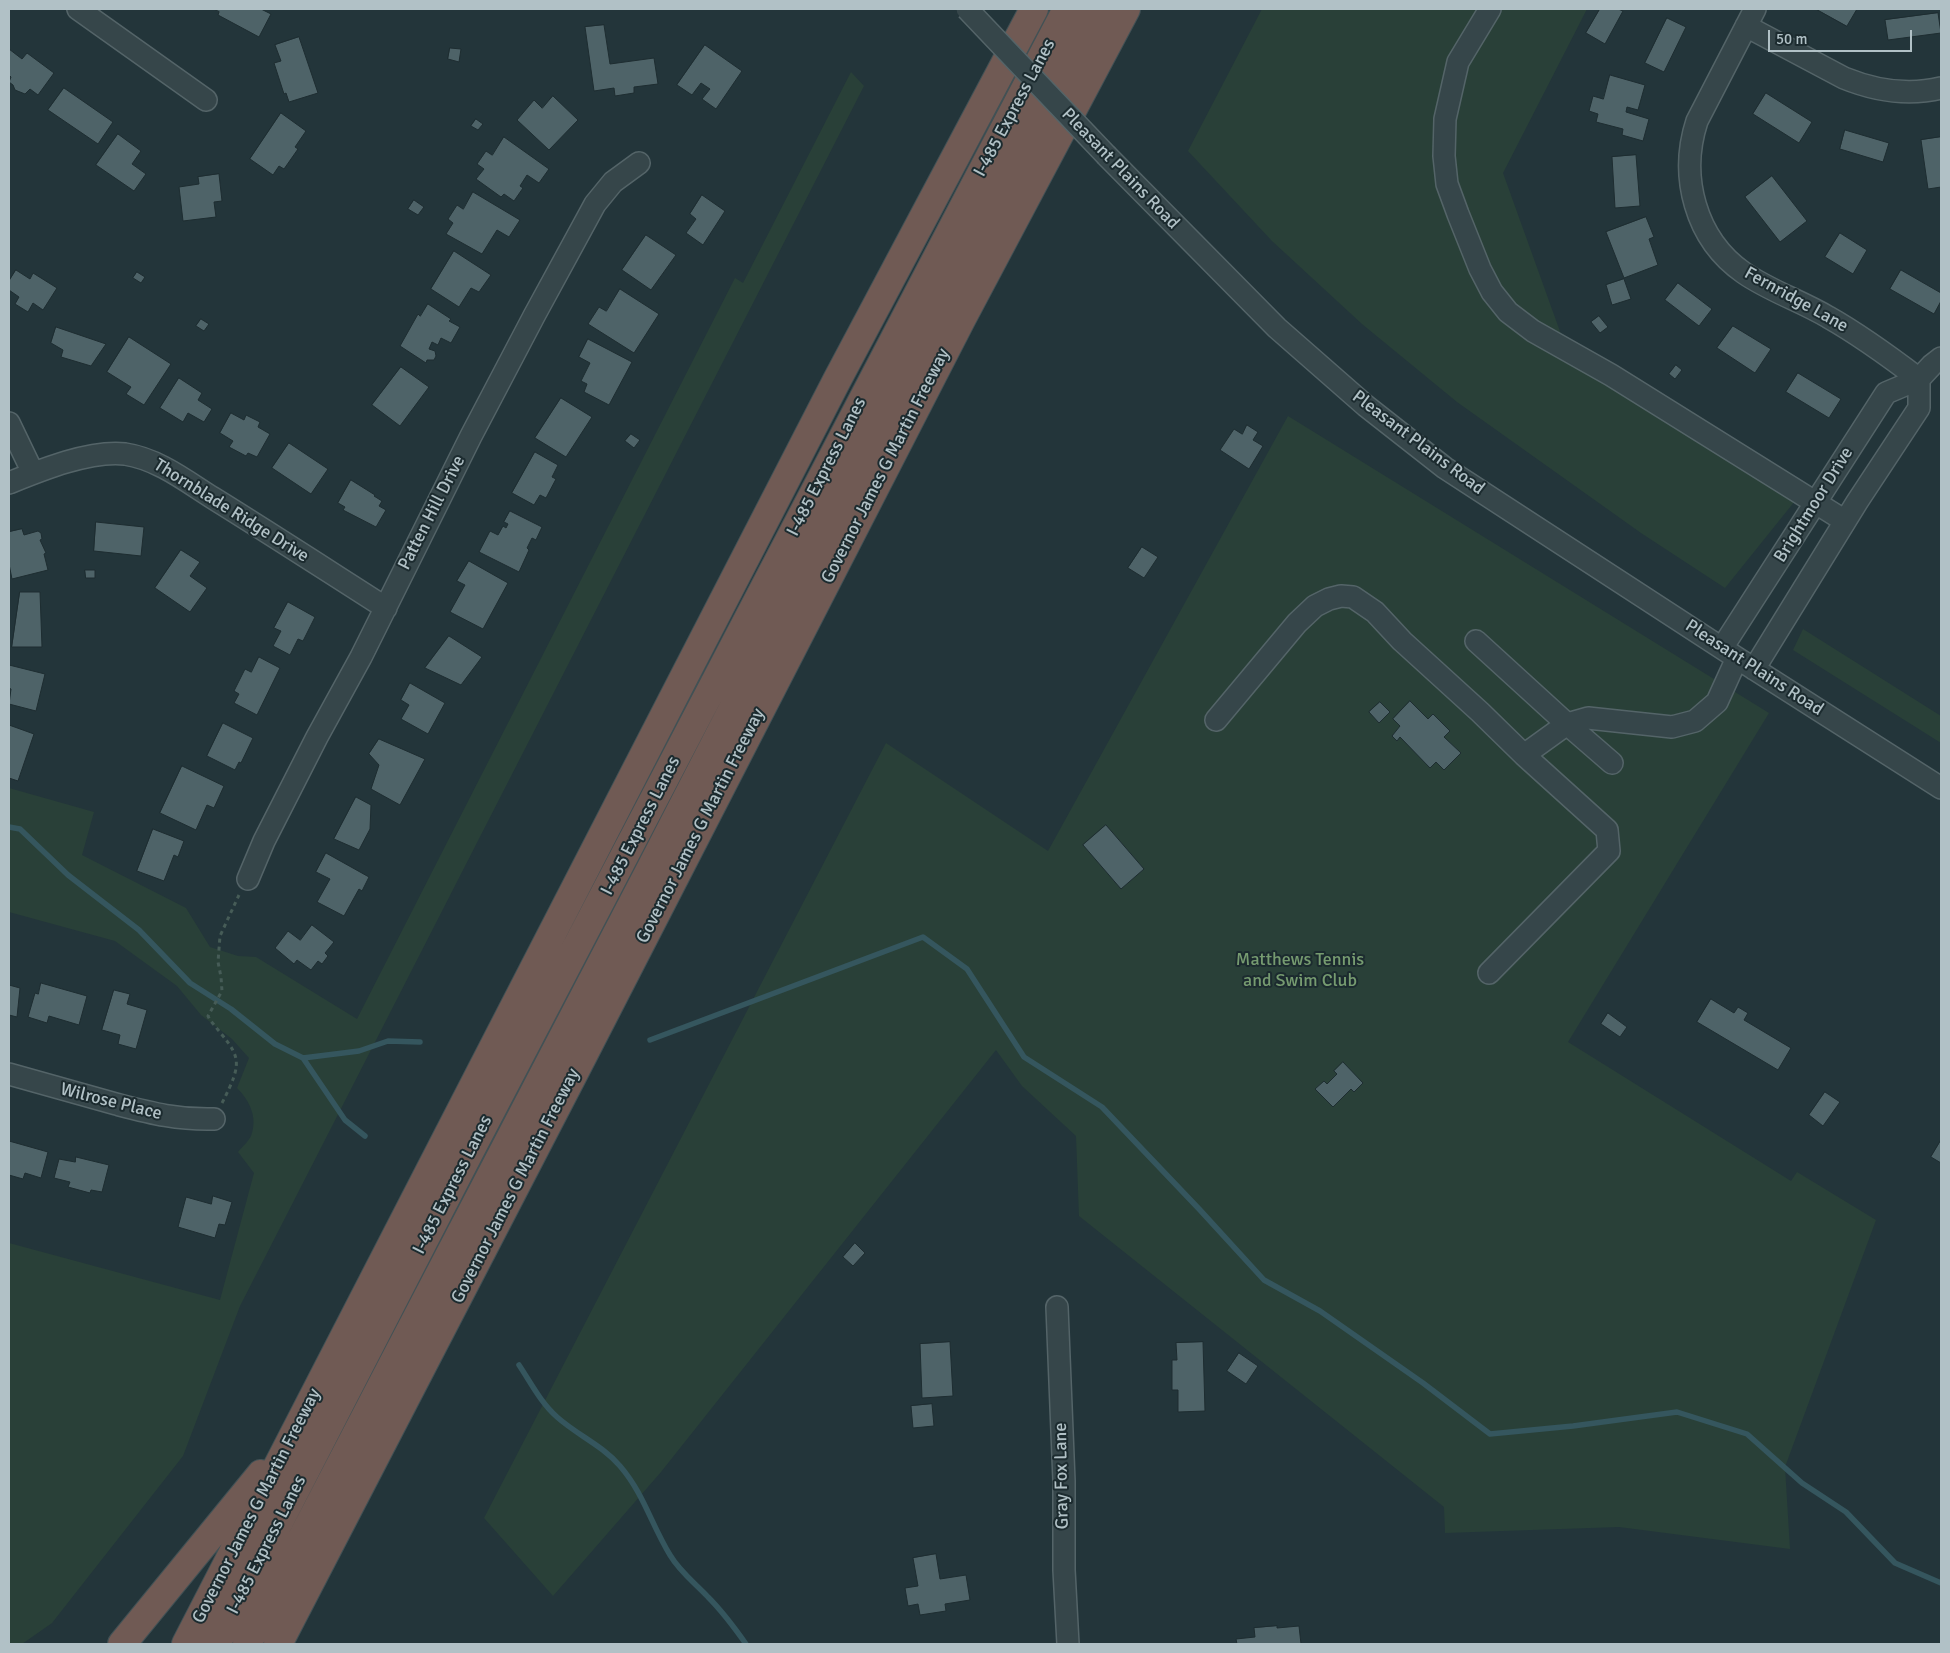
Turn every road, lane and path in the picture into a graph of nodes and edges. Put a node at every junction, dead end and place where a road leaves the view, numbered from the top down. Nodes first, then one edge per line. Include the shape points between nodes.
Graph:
1 (78, 9) edge
2 (967, 9) edge
3 (1034, 9) edge
4 (1067, 9) edge
5 (1096, 9) edge
6 (1490, 9) edge
7 (1126, 10) edge
8 (1751, 17) edge
9 (1941, 88) edge
10 (206, 100) dead end
11 (639, 163) dead end
12 (978, 231) junction
13 (1941, 358) edge
14 (1919, 379) junction
15 (9, 423) edge
16 (33, 473) junction
17 (9, 483) edge
18 (1816, 503) junction
19 (1845, 521) junction
20 (386, 608) junction
21 (1476, 641) dead end
22 (694, 656) junction
23 (1738, 658) junction
24 (1216, 720) dead end
25 (1567, 724) junction
26 (1524, 755) junction
27 (1612, 763) dead end
28 (1941, 788) edge
29 (625, 857) junction
30 (248, 879) joint
31 (1489, 973) dead end
32 (9, 1074) edge
33 (214, 1119) joint
34 (1057, 1307) dead end
35 (294, 1435) junction
36 (122, 1644) edge
37 (186, 1644) edge
38 (216, 1644) edge
39 (247, 1644) edge
40 (278, 1644) edge
41 (1068, 1644) edge

1 - 10 street
2 - 23 street, Pleasant Plains Road, bridge via 1276,328 1366,406 1445,468
3 - 22 highway, Governor James G Martin Freeway
4 - 29 highway, I-485 Express Lanes
5 - 12 highway, I-485 Express Lanes
6 - 18 street via 1458,62 1444,119 1444,156 1447,184 1492,292 1508,312 1533,331 1612,375
7 - 12 highway
7 - 40 highway, Governor James G Martin Freeway via 961,320
8 - 9 street via 1844,78 1859,84 1878,90 1916,93
8 - 14 street, Fernridge Lane via 1697,121 1691,139 1689,176 1701,221 1721,254 1743,273 1827,316 1868,341
11 - 20 street, Patten Hill Drive via 613,182 595,204 471,436
12 - 39 highway, I-485 Express Lanes
13 - 14 street, Brightmoor Drive
14 - 18 street, Brightmoor Drive via 1886,393
14 - 19 street, Brightmoor Drive via 1919,408
15 - 16 street
16 - 17 street, Thornblade Ridge Drive
16 - 20 street, Thornblade Ridge Drive via 97,455 124,454 143,458 158,464
18 - 19 street
18 - 23 street, Brightmoor Drive
19 - 23 street, Brightmoor Drive
20 - 30 street, Patten Hill Drive via 264,841
21 - 25 street
22 - 29 highway
22 - 35 highway, Governor James G Martin Freeway
23 - 25 street via 1717,702 1695,721 1672,727 1588,718
23 - 28 street, Pleasant Plains Road
24 - 26 street via 1315,606 1341,596 1353,597 1375,612
25 - 26 street
25 - 27 street
26 - 31 street via 1606,830 1608,851
29 - 38 highway, I-485 Express Lanes
30 - 33 path via 220,936 218,962 222,986 208,1016 230,1043 237,1066 236,1076
32 - 33 street, Wilrose Place via 161,1115 189,1120
34 - 41 street, Gray Fox Lane
35 - 36 highway
35 - 37 highway, Governor James G Martin Freeway

